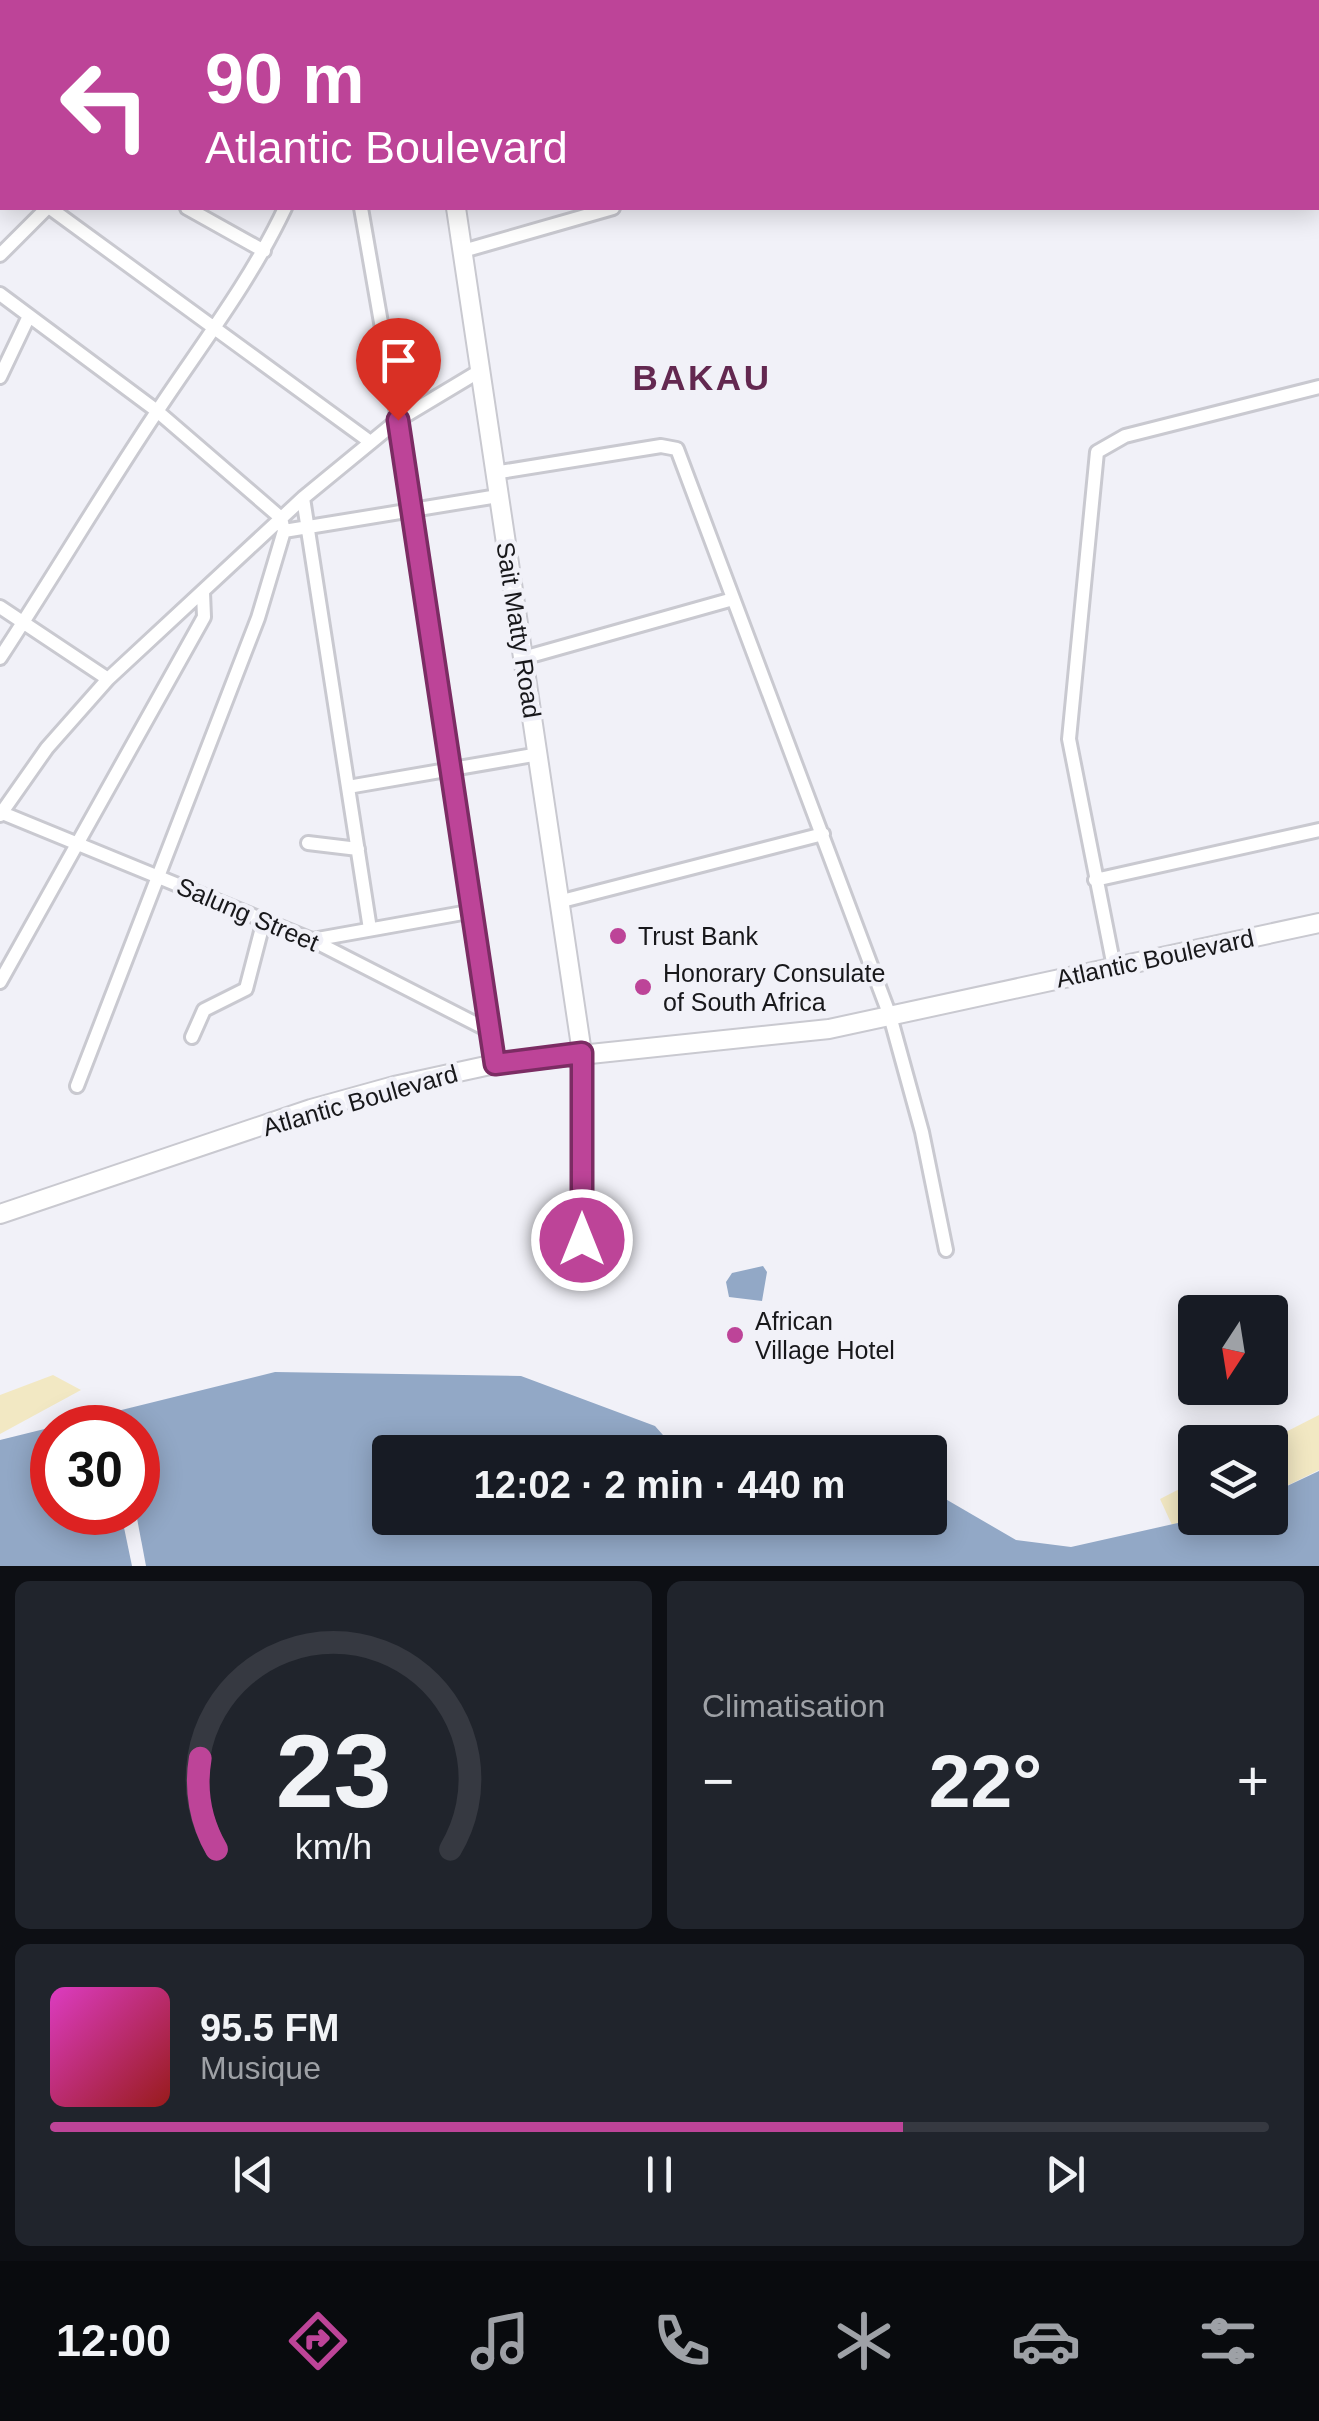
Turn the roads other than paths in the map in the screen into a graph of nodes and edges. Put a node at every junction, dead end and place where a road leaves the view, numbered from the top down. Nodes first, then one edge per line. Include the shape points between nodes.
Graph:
1 (47, 210) edge
2 (52, 210) edge
3 (192, 210) edge
4 (284, 210) edge
5 (361, 210) edge
6 (456, 210) edge
7 (606, 210) edge
8 (264, 251) junction
9 (464, 251) junction
10 (0, 255) edge
11 (0, 294) edge
12 (29, 316) junction
13 (215, 330) junction
14 (478, 372) junction
15 (0, 377) edge
16 (1319, 387) edge
17 (157, 411) junction
18 (398, 420) junction
19 (369, 441) junction
20 (494, 473) junction
21 (498, 496) junction
22 (303, 498) junction
23 (410, 510) junction
24 (282, 524) junction
25 (307, 528) junction
26 (203, 592) junction
27 (733, 598) junction
28 (0, 607) edge
29 (25, 620) junction
30 (0, 658) edge
31 (523, 658) junction
32 (108, 679) junction
33 (539, 754) junction
34 (448, 769) junction
35 (348, 787) junction
36 (0, 813) edge
37 (1319, 830) edge
38 (823, 834) junction
39 (308, 843) dead end
40 (76, 846) junction
41 (358, 849) junction
42 (158, 876) junction
43 (1096, 880) junction
44 (562, 901) junction
45 (474, 911) junction
46 (264, 920) junction
47 (1319, 923) edge
48 (370, 929) junction
49 (312, 940) junction
50 (1114, 967) junction
51 (0, 982) edge
52 (890, 1016) junction
53 (490, 1031) junction
54 (192, 1036) dead end
55 (582, 1053) junction
56 (495, 1064) junction
57 (77, 1086) dead end
58 (0, 1214) edge
59 (582, 1240) dead end
60 (946, 1250) dead end

1 - 10 street
2 - 13 street
3 - 8 street
4 - 8 street
5 - 18 street
6 - 9 street, Sait Matty Road
7 - 9 street
8 - 13 street
9 - 14 street, Sait Matty Road
11 - 12 street
12 - 15 street
12 - 17 street
13 - 17 street
13 - 19 street
14 - 18 street
14 - 20 street, Sait Matty Road
16 - 43 street via 1125,436 1097,452 1069,739
17 - 24 street
17 - 29 street
18 - 19 street
18 - 23 street
19 - 22 street
20 - 21 street, Sait Matty Road
20 - 27 street via 672,446
21 - 23 street
21 - 31 street, Sait Matty Road
22 - 24 street
22 - 25 street
23 - 25 street
23 - 34 street
24 - 25 street
24 - 26 street
24 - 42 street via 258,618
25 - 35 street
26 - 32 street
26 - 40 street via 204,617
27 - 31 street
27 - 38 street
28 - 29 street
29 - 30 street
29 - 32 street
31 - 33 street, Sait Matty Road
32 - 36 street
33 - 34 street
33 - 44 street, Sait Matty Road
34 - 35 street
34 - 45 street
35 - 41 street
36 - 40 street, Salung Street
37 - 43 street
38 - 44 street
38 - 52 street
39 - 41 street
40 - 42 street, Salung Street
40 - 51 street
41 - 48 street
42 - 46 street, Salung Street
42 - 57 street
43 - 50 street
44 - 55 street, Sait Matty Road
45 - 48 street
45 - 53 street
46 - 49 street, Salung Street
46 - 54 street via 246,989 204,1010
47 - 50 street, Atlantic Boulevard
48 - 49 street
49 - 53 street, Salung Street
50 - 52 street, Atlantic Boulevard
52 - 55 street, Atlantic Boulevard via 812,1031
52 - 60 street
53 - 56 street
55 - 56 street, Atlantic Boulevard
55 - 59 street
56 - 58 street, Atlantic Boulevard via 311,1109

